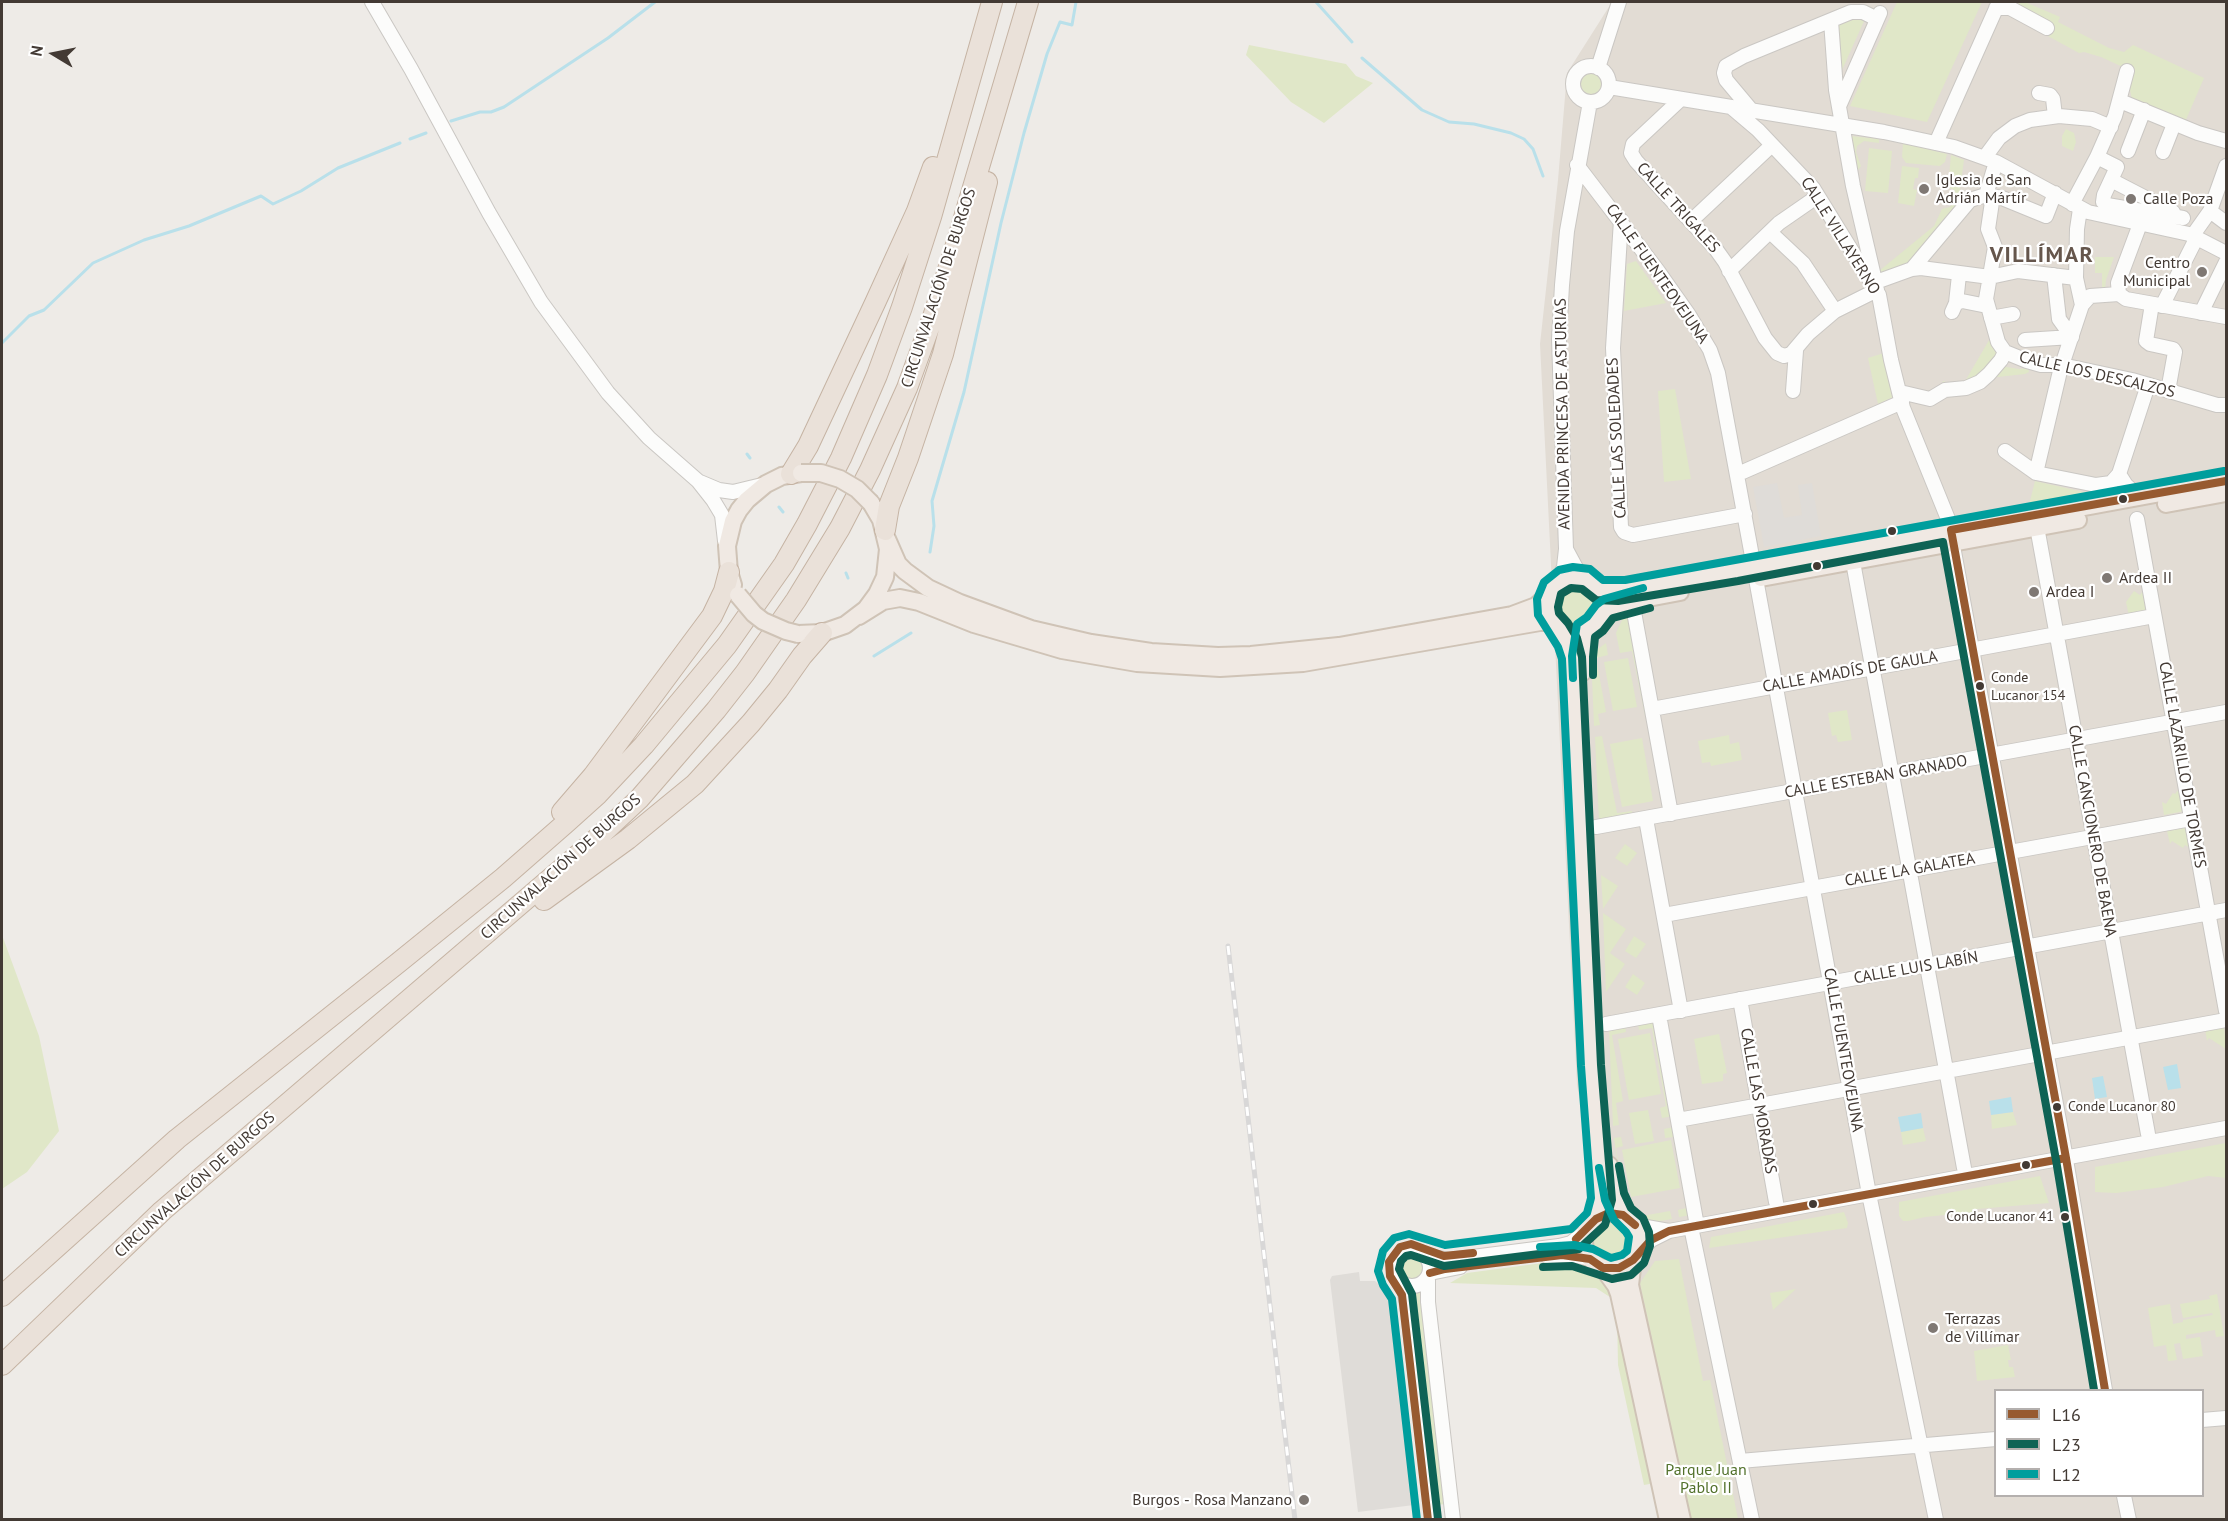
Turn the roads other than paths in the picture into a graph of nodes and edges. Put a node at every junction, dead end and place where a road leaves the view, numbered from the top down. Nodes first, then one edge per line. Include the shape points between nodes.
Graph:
1 (372, 2) edge
2 (991, 2) edge
3 (1030, 2) edge
4 (1619, 2) edge
5 (1998, 5) edge
6 (1831, 21) junction
7 (2047, 28) dead end
8 (1598, 68) junction
9 (2127, 71) dead end
10 (1609, 87) junction
11 (2039, 93) dead end
12 (1681, 99) junction
13 (2120, 101) junction
14 (1590, 102) junction
15 (1840, 104) junction
16 (1732, 108) junction
17 (2144, 110) junction
18 (1752, 111) junction
19 (2057, 116) junction
20 (2174, 124) junction
21 (1842, 126) junction
22 (2111, 127) junction
23 (2226, 141) edge
24 (1936, 143) junction
25 (1772, 144) junction
26 (2128, 151) dead end
27 (2163, 152) dead end
28 (2097, 157) junction
29 (1990, 159) junction
30 (1577, 165) junction
31 (2226, 166) edge
32 (2110, 180) junction
33 (1597, 191) junction
34 (2055, 193) junction
35 (1986, 195) junction
36 (1572, 196) junction
37 (1818, 196) junction
38 (2076, 206) junction
39 (2210, 211) junction
40 (2183, 218) junction
41 (1621, 220) junction
42 (1691, 221) junction
43 (2226, 223) edge
44 (2140, 224) junction
45 (1770, 232) junction
46 (2193, 236) junction
47 (2226, 254) edge
48 (2226, 262) edge
49 (1912, 269) junction
50 (1729, 271) junction
51 (1959, 274) junction
52 (2054, 275) junction
53 (1990, 278) junction
54 (2076, 278) junction
55 (1876, 286) junction
56 (2119, 294) junction
57 (2082, 305) junction
58 (2155, 306) junction
59 (1835, 311) junction
60 (1989, 312) junction
61 (2201, 312) junction
62 (2013, 314) dead end
63 (2226, 316) edge
64 (2072, 337) junction
65 (2025, 340) dead end
66 (2005, 352) junction
67 (1790, 353) junction
68 (2062, 365) junction
69 (2148, 386) junction
70 (1793, 391) dead end
71 (2168, 391) junction
72 (1901, 397) junction
73 (2226, 405) edge
74 (2005, 451) dead end
75 (796, 473) junction
76 (2036, 473) junction
77 (1738, 474) junction
78 (2119, 474) junction
79 (2226, 481) edge
80 (698, 482) junction
81 (766, 484) junction
82 (2096, 485) junction
83 (2226, 493) edge
84 (2140, 497) junction
85 (2103, 504) junction
86 (1745, 514) junction
87 (2137, 519) dead end
88 (2037, 527) junction
89 (886, 534) junction
90 (1952, 536) junction
91 (1566, 549) junction
92 (1853, 562) junction
93 (728, 565) junction
94 (1755, 573) junction
95 (1581, 577) junction
96 (1553, 588) junction
97 (1599, 590) junction
98 (1632, 601) junction
99 (1603, 612) junction
100 (859, 616) junction
101 (2154, 616) junction
102 (1556, 625) junction
103 (1585, 631) junction
104 (822, 633) junction
105 (2056, 634) junction
106 (1973, 649) junction
107 (1180, 660) junction
108 (1219, 662) junction
109 (1873, 668) junction
110 (1775, 685) junction
111 (1652, 710) junction
112 (2226, 712) edge
113 (2174, 722) junction
114 (2076, 740) junction
115 (1992, 755) junction
116 (1893, 774) junction
117 (1795, 791) junction
118 (1671, 814) junction
119 (1646, 819) junction
120 (2191, 819) junction
121 (1596, 827) dead end
122 (2093, 836) junction
123 (2010, 851) junction
124 (1910, 870) junction
125 (1813, 887) junction
126 (2226, 910) edge
127 (2209, 914) junction
128 (1664, 915) junction
129 (2111, 932) junction
130 (2027, 947) junction
131 (1928, 966) junction
132 (444, 970) junction
133 (1830, 983) junction
134 (1740, 999) junction
135 (1681, 1011) junction
136 (2226, 1011) edge
137 (1659, 1015) junction
138 (329, 1016) junction
139 (2226, 1020) edge
140 (1606, 1024) dead end
141 (2130, 1038) junction
142 (2046, 1053) junction
143 (1947, 1071) junction
144 (1850, 1089) junction
145 (1759, 1105) junction
146 (1678, 1120) junction
147 (2226, 1128) edge
148 (2148, 1134) dead end
149 (2066, 1158) junction
150 (1964, 1168) dead end
151 (1869, 1194) junction
152 (1776, 1202) dead end
153 (1629, 1220) junction
154 (1694, 1226) junction
155 (1586, 1230) junction
156 (1669, 1231) junction
157 (1426, 1256) junction
158 (1635, 1257) junction
159 (1597, 1263) junction
160 (1429, 1275) junction
161 (1403, 1283) junction
162 (2, 1296) edge
163 (2, 1365) edge
164 (2104, 1389) edge
165 (2226, 1418) edge
166 (2204, 1420) edge
167 (1994, 1439) edge
168 (1921, 1445) junction
169 (1740, 1461) junction
170 (2124, 1497) edge
171 (1433, 1520) edge
172 (1454, 1520) edge
173 (1668, 1520) edge
174 (1682, 1520) edge
175 (1752, 1520) edge
176 (1936, 1520) edge
177 (2128, 1520) edge

1 - 80 street via 542,302 608,393 649,438
2 - 75 highway via 917,211
2 - 138 highway, CIRCUNVALACIÓN DE BURGOS via 924,239 878,375 841,458 784,564 703,676 598,794 503,878
3 - 89 highway via 955,312 928,402 889,506
3 - 132 highway, CIRCUNVALACIÓN DE BURGOS via 914,367 870,470 817,566 745,673 639,799
4 - 8 street
5 - 7 street
5 - 24 street
6 - 15 street
6 - 15 street via 1858,11 1879,16
6 - 18 street via 1726,66 1726,80
8 - 10 street via 1607,76
8 - 14 street via 1583,68 1574,81 1578,96
9 - 13 street
10 - 12 street
10 - 14 street via 1603,97
11 - 19 street via 2054,99
12 - 16 street
12 - 42 street, CALLE TRIGALES via 1630,150
13 - 17 street
13 - 22 street
14 - 30 street, AVENIDA PRINCESA DE ASTURIAS
15 - 21 street
16 - 18 street
16 - 25 street, CALLE VILLAYERNO
17 - 20 street
17 - 26 street
18 - 21 street
19 - 22 street via 2092,119
19 - 29 street via 2015,126 1999,138
20 - 23 street
20 - 27 street
21 - 24 street
21 - 55 street
22 - 28 street
24 - 29 street
25 - 37 street, CALLE VILLAYERNO
25 - 42 street
28 - 32 street via 2117,167
28 - 38 street
29 - 34 street
29 - 35 street, CALLE LOS DESCALZOS
30 - 33 street, CALLE FUENTEOVEJUNA
30 - 36 street, AVENIDA PRINCESA DE ASTURIAS
31 - 39 street
32 - 40 street
32 - 40 street via 2103,199 2107,205
33 - 36 street via 1583,189
33 - 41 street, CALLE FUENTEOVEJUNA
34 - 35 street via 2046,216
34 - 38 street
35 - 49 street via 1970,200
35 - 53 street, CALLE LOS DESCALZOS via 1992,202 1988,229 1995,247
36 - 91 street, AVENIDA PRINCESA DE ASTURIAS via 1559,339
37 - 45 street
37 - 55 street, CALLE VILLAYERNO via 1864,273
38 - 44 street
38 - 54 street
39 - 43 street
39 - 46 street
40 - 46 street
41 - 77 street, CALLE FUENTEOVEJUNA via 1710,350
41 - 86 street, CALLE LAS SOLEDADES via 1613,348 1621,527 1633,535
42 - 50 street, CALLE TRIGALES
44 - 46 street
44 - 56 street via 2118,283
45 - 50 street
45 - 59 street via 1803,263
46 - 47 street
46 - 58 street
48 - 61 street
49 - 51 street
49 - 55 street
50 - 67 street, CALLE TRIGALES via 1765,338 1777,353
51 - 53 street
51 - 60 street via 1954,307 1962,301
52 - 53 street via 2018,271
52 - 54 street
52 - 64 street via 2059,319
53 - 60 street, CALLE LOS DESCALZOS
54 - 57 street
55 - 59 street
55 - 72 street, CALLE VILLAYERNO
56 - 57 street via 2091,296
56 - 58 street
57 - 64 street
58 - 61 street
58 - 71 street via 2146,341 2175,352
59 - 67 street
60 - 62 street
60 - 66 street, CALLE LOS DESCALZOS
61 - 63 street
64 - 65 street
64 - 68 street
66 - 68 street, CALLE LOS DESCALZOS via 2034,363
66 - 72 street via 1980,382 1945,390 1930,399
67 - 70 street
68 - 69 street, CALLE LOS DESCALZOS
68 - 76 street
69 - 71 street, CALLE LOS DESCALZOS
69 - 78 street
71 - 73 street, CALLE LOS DESCALZOS
72 - 77 street
72 - 90 street, CALLE VILLAYERNO
74 - 76 street
75 - 81 main road
75 - 89 main road, bridge via 821,473 857,489 871,503
76 - 82 street
77 - 86 street, CALLE FUENTEOVEJUNA
78 - 82 street via 2112,483
78 - 84 street
79 - 84 main road
80 - 81 street via 733,492
80 - 93 street via 722,515
81 - 93 main road via 747,500 733,521
82 - 85 street via 2105,489
83 - 88 main road
84 - 85 main road
85 - 90 main road
86 - 94 street, CALLE FUENTEOVEJUNA
87 - 101 street, CALLE LAZARILLO DE TORMES
88 - 90 main road
88 - 105 street, CALLE CANCIONERO DE BAENA
89 - 100 main road via 885,577
89 - 107 main road via 898,564 912,577 971,608 1031,629
90 - 92 main road
90 - 94 main road
90 - 106 street, CALLE VILLAYERNO
91 - 95 street, AVENIDA PRINCESA DE ASTURIAS
91 - 96 street, AVENIDA PRINCESA DE ASTURIAS via 1564,567
92 - 94 main road
92 - 109 street
93 - 104 main road, bridge via 738,595 763,621 798,634
93 - 138 highway via 724,591 712,616 573,800 506,865 351,991
94 - 97 main road
94 - 98 main road
94 - 110 street, CALLE FUENTEOVEJUNA
95 - 96 main road via 1569,577
95 - 97 main road
96 - 102 main road via 1547,607
96 - 108 main road via 1536,606 1512,615
97 - 99 main road
98 - 99 main road
98 - 111 street
99 - 103 main road
100 - 104 main road
100 - 107 main road via 883,601 900,598 1062,650 1137,663
101 - 105 street, CALLE AMADÍS DE GAULA
101 - 113 street, CALLE LAZARILLO DE TORMES
102 - 103 main road via 1571,633
102 - 108 main road via 1540,622 1303,663
102 - 155 main road via 1570,649 1573,671 1591,1066 1602,1199
103 - 153 main road via 1582,657 1605,1131 1614,1196
104 - 132 highway via 751,723 678,799 465,961
105 - 106 street, CALLE AMADÍS DE GAULA
105 - 114 street, CALLE CANCIONERO DE BAENA
106 - 109 street, CALLE AMADÍS DE GAULA
106 - 115 street, CALLE VILLAYERNO
107 - 108 main road
109 - 110 street, CALLE AMADÍS DE GAULA
109 - 116 street
110 - 111 street, CALLE AMADÍS DE GAULA
110 - 117 street, CALLE FUENTEOVEJUNA
111 - 118 street
112 - 113 street, CALLE ESTEBAN GRANADO
113 - 114 street, CALLE ESTEBAN GRANADO
113 - 120 street, CALLE LAZARILLO DE TORMES
114 - 115 street, CALLE ESTEBAN GRANADO
114 - 122 street, CALLE CANCIONERO DE BAENA
115 - 116 street, CALLE ESTEBAN GRANADO
115 - 123 street, CALLE VILLAYERNO
116 - 117 street, CALLE ESTEBAN GRANADO
116 - 124 street
117 - 118 street, CALLE ESTEBAN GRANADO
117 - 125 street, CALLE FUENTEOVEJUNA
118 - 119 street, CALLE ESTEBAN GRANADO
119 - 121 street, CALLE ESTEBAN GRANADO
119 - 128 street
120 - 122 street, CALLE LA GALATEA
120 - 127 street, CALLE LAZARILLO DE TORMES
122 - 123 street, CALLE LA GALATEA
122 - 129 street, CALLE CANCIONERO DE BAENA
123 - 124 street, CALLE LA GALATEA
123 - 130 street, CALLE VILLAYERNO
124 - 125 street, CALLE LA GALATEA
124 - 131 street
125 - 128 street, CALLE LA GALATEA
125 - 133 street, CALLE FUENTEOVEJUNA
126 - 127 street, CALLE LUIS LABÍN
127 - 129 street, CALLE LUIS LABÍN
127 - 136 street, CALLE LAZARILLO DE TORMES
128 - 135 street
129 - 130 street, CALLE LUIS LABÍN
129 - 141 street, CALLE CANCIONERO DE BAENA
130 - 131 street, CALLE LUIS LABÍN
130 - 142 street, CALLE VILLAYERNO
131 - 133 street, CALLE LUIS LABÍN
131 - 143 street
132 - 163 highway, CIRCUNVALACIÓN DE BURGOS via 162,1211
133 - 134 street, CALLE LUIS LABÍN
133 - 144 street, CALLE FUENTEOVEJUNA
134 - 135 street, CALLE LUIS LABÍN
134 - 145 street, CALLE LAS MORADAS
135 - 137 street, CALLE LUIS LABÍN
137 - 140 street, CALLE LUIS LABÍN
137 - 146 street
138 - 162 highway, CIRCUNVALACIÓN DE BURGOS via 177,1139
139 - 141 street
141 - 142 street
141 - 148 street, CALLE CANCIONERO DE BAENA
142 - 143 street
142 - 149 street, CALLE VILLAYERNO
143 - 144 street
143 - 150 street
144 - 145 street
144 - 151 street, CALLE FUENTEOVEJUNA
145 - 146 street
145 - 152 street, CALLE LAS MORADAS
146 - 154 street
147 - 149 street
149 - 151 street
149 - 164 street, CALLE VILLAYERNO
151 - 154 street
151 - 168 street, CALLE FUENTEOVEJUNA
153 - 155 main road via 1609,1213
153 - 156 street
153 - 158 main road via 1639,1234
154 - 156 street
154 - 169 street
155 - 157 street via 1559,1246 1449,1260
155 - 159 main road via 1586,1250
156 - 158 street via 1651,1240
157 - 160 street
157 - 161 street via 1412,1250 1398,1257 1395,1272
158 - 159 main road via 1619,1268
158 - 174 main road via 1630,1285
159 - 160 street via 1562,1255 1445,1269
159 - 173 main road via 1616,1286
160 - 161 street via 1419,1285
160 - 172 street via 1428,1302
161 - 171 street
165 - 166 street
167 - 168 street
168 - 169 street
168 - 176 street, CALLE FUENTEOVEJUNA
169 - 175 street
170 - 177 street

